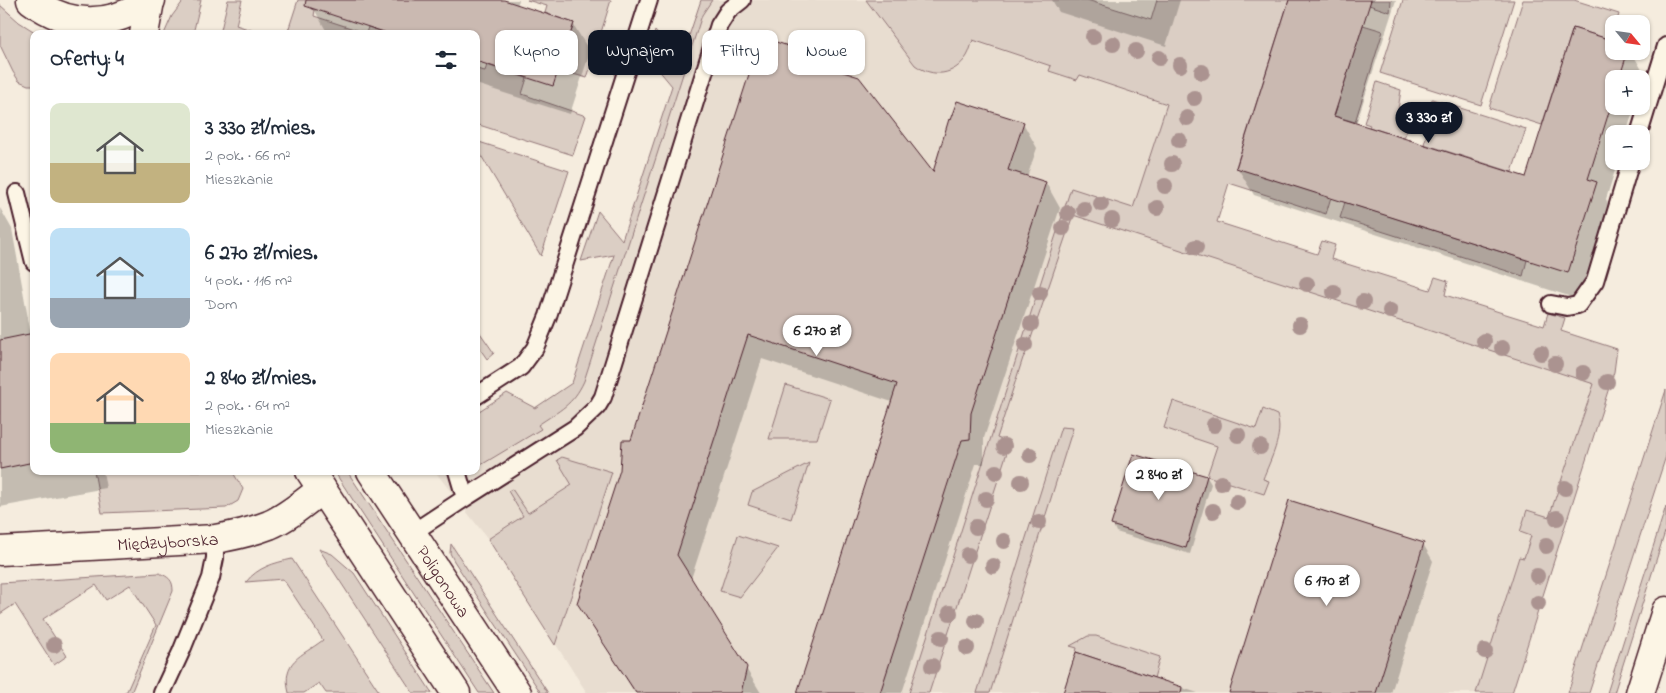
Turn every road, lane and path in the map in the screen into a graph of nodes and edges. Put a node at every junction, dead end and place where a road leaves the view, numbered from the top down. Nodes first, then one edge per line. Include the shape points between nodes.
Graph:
1 (31, 0) edge
2 (150, 0) edge
3 (649, 0) edge
4 (742, 0) edge
5 (68, 26) edge
6 (145, 30) edge
7 (1666, 46) edge
8 (1642, 125) edge
9 (1628, 170) edge
10 (17, 193) dead end
11 (30, 246) edge
12 (1551, 304) dead end
13 (480, 393) edge
14 (374, 475) edge
15 (458, 475) edge
16 (316, 480) edge
17 (465, 498) junction
18 (412, 533) junction
19 (215, 539) junction
20 (0, 551) edge
21 (1666, 611) edge
22 (162, 693) edge
23 (456, 693) edge
24 (517, 693) edge
25 (1640, 693) edge

1 - 5 street
2 - 5 street via 111,20
2 - 6 street
3 - 13 lane via 535,348 521,367
4 - 17 lane via 728,11 719,25 603,396 575,428
7 - 8 lane
9 - 12 lane via 1594,281 1578,305
10 - 11 lane
14 - 18 street, Poligonowa
15 - 17 lane
16 - 19 street, Międzyborska via 287,515 244,534
16 - 23 street
17 - 18 lane
18 - 24 street, Poligonowa
19 - 20 street, Międzyborska
19 - 22 lane via 211,578
21 - 25 street

